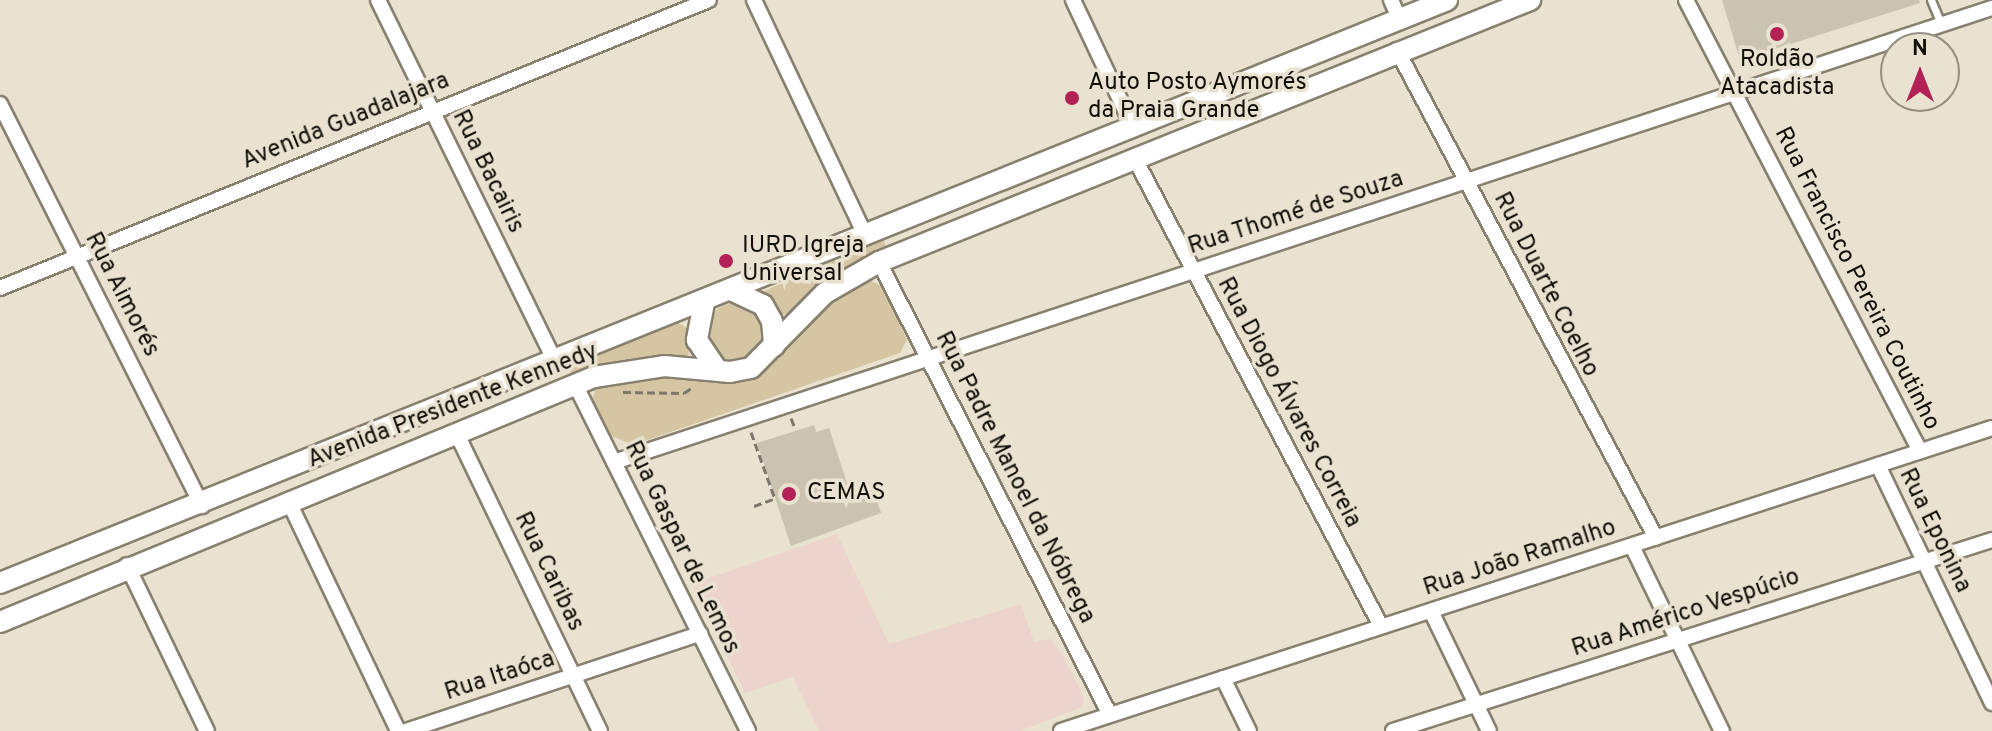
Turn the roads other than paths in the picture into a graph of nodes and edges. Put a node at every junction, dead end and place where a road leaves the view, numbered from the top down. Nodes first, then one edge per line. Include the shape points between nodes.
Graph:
1 (378, 0) edge
2 (709, 0) edge
3 (754, 0) edge
4 (1073, 0) edge
5 (1391, 0) edge
6 (1447, 0) edge
7 (1530, 0) edge
8 (1686, 0) edge
9 (1931, 0) edge
10 (1992, 8) edge
11 (1400, 20) junction
12 (1941, 23) junction
13 (1397, 50) junction
14 (1735, 94) junction
15 (0, 104) edge
16 (432, 110) junction
17 (1133, 127) junction
18 (1134, 157) junction
19 (1468, 183) junction
20 (866, 237) junction
21 (76, 256) junction
22 (879, 262) junction
23 (1194, 269) junction
24 (0, 288) edge
25 (733, 291) junction
26 (704, 303) junction
27 (774, 346) junction
28 (925, 356) junction
29 (556, 363) junction
30 (717, 370) junction
31 (575, 384) junction
32 (1992, 428) edge
33 (456, 432) junction
34 (1920, 451) junction
35 (614, 462) junction
36 (1878, 465) junction
37 (288, 500) junction
38 (202, 506) junction
39 (1656, 538) junction
40 (1992, 540) edge
41 (1632, 546) junction
42 (1924, 561) junction
43 (127, 565) junction
44 (32, 572) junction
45 (0, 583) edge
46 (0, 598) edge
47 (1431, 611) junction
48 (0, 622) edge
49 (1381, 626) junction
50 (700, 634) junction
51 (1677, 639) junction
52 (574, 676) junction
53 (1223, 678) junction
54 (1992, 703) edge
55 (1476, 704) junction
56 (1110, 715) junction
57 (207, 731) edge
58 (398, 731) edge
59 (406, 731) edge
60 (600, 731) edge
61 (748, 731) edge
62 (1061, 731) edge
63 (1249, 731) edge
64 (1393, 731) edge
65 (1489, 731) edge
66 (1722, 731) edge

1 - 16 street, Rua Bacairis
2 - 16 street, Avenida Guadalajara
3 - 20 street
4 - 17 street
5 - 11 street
6 - 11 main road, Avenida Presidente Kennedy
7 - 13 main road, Avenida Presidente Kennedy
8 - 14 street, Rua Francisco Pereira Coutinho
9 - 12 lane
10 - 12 street, Rua Thomé de Souza
11 - 17 main road, Avenida Presidente Kennedy
12 - 14 street, Rua Thomé de Souza
13 - 18 main road, Avenida Presidente Kennedy
13 - 19 street, Rua Duarte Coelho
14 - 19 street, Rua Thomé de Souza
14 - 34 street, Rua Francisco Pereira Coutinho
15 - 21 street, Rua Aimorés
16 - 21 street, Avenida Guadalajara
16 - 29 street, Rua Bacairis
17 - 20 main road, Avenida Presidente Kennedy
18 - 22 main road, Avenida Presidente Kennedy
18 - 23 street, Rua Diogo Álvares Correia
19 - 23 street, Rua Thomé de Souza
19 - 39 street, Rua Duarte Coelho
20 - 25 main road, Avenida Presidente Kennedy
21 - 24 street, Avenida Guadalajara
21 - 38 street, Rua Aimorés
22 - 27 main road, Avenida Presidente Kennedy via 825,293
22 - 28 street, Rua Padre Manoel da Nóbrega
23 - 28 street, Rua Thomé de Souza
23 - 49 street, Rua Diogo Álvares Correia
25 - 26 main road, Avenida Presidente Kennedy
25 - 27 main road via 763,305 772,321
26 - 29 main road, Avenida Presidente Kennedy
26 - 30 main road via 697,340
27 - 30 main road, Avenida Presidente Kennedy via 751,368
28 - 35 street, Rua Thomé de Souza
28 - 56 street, Rua Padre Manoel da Nóbrega
29 - 38 main road, Avenida Presidente Kennedy
30 - 31 main road, Avenida Presidente Kennedy via 635,368
31 - 33 main road, Avenida Presidente Kennedy
31 - 35 street, Rua Gaspar de Lemos
32 - 34 street, Rua João Ramalho
33 - 37 main road, Avenida Presidente Kennedy
33 - 52 street, Rua Caribas
34 - 36 street, Rua João Ramalho
35 - 50 street, Rua Gaspar de Lemos
36 - 39 street, Rua João Ramalho
36 - 42 street, Rua Eponina
37 - 43 main road, Avenida Presidente Kennedy
37 - 58 street
38 - 44 main road, Avenida Presidente Kennedy
39 - 41 street, Rua João Ramalho
40 - 42 street, Rua Américo Vespúcio
41 - 47 street, Rua João Ramalho
41 - 51 street
42 - 51 street, Rua Américo Vespúcio
42 - 54 street, Rua Eponina
43 - 48 main road, Avenida Presidente Kennedy
43 - 57 street
44 - 45 main road, Avenida Presidente Kennedy
44 - 46 main road
47 - 49 street, Rua João Ramalho
47 - 55 street
49 - 53 street, Rua João Ramalho
50 - 52 street, Rua Itaóca
50 - 61 street, Rua Gaspar de Lemos
51 - 55 street, Rua Américo Vespúcio
51 - 66 street
52 - 59 street, Rua Itaóca
52 - 60 street, Rua Caribas
53 - 56 street, Rua João Ramalho
53 - 63 street
55 - 64 street, Rua Américo Vespúcio
55 - 65 street
56 - 62 street, Rua João Ramalho

